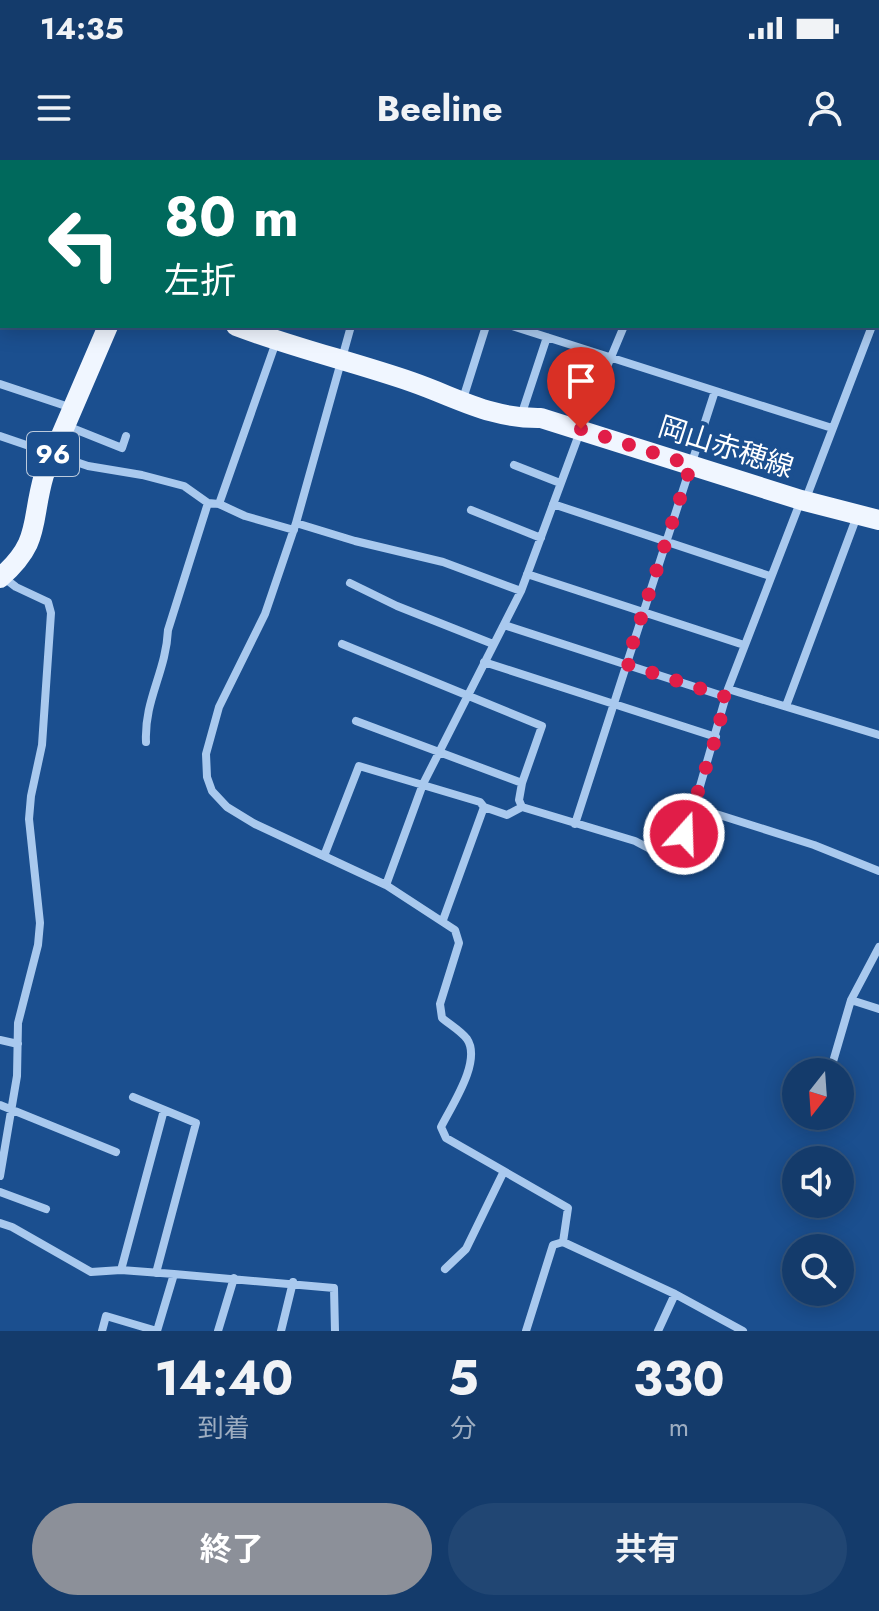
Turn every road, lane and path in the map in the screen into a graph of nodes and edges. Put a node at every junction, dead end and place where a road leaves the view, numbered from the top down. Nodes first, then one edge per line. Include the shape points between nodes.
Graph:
1 (107, 328) edge
2 (241, 328) edge
3 (350, 328) edge
4 (485, 328) edge
5 (518, 328) edge
6 (623, 328) edge
7 (871, 328) edge
8 (547, 337) junction
9 (276, 341) junction
10 (610, 357) junction
11 (342, 360) junction
12 (0, 384) edge
13 (715, 391) junction
14 (462, 403) junction
15 (69, 417) junction
16 (521, 418) junction
17 (832, 428) junction
18 (581, 429) junction
19 (0, 436) edge
20 (126, 436) dead end
21 (53, 453) junction
22 (514, 465) dead end
23 (691, 465) junction
24 (560, 483) junction
25 (803, 501) junction
26 (208, 503) junction
27 (219, 504) junction
28 (553, 504) junction
29 (471, 510) dead end
30 (873, 517) edge
31 (295, 526) junction
32 (541, 538) junction
33 (667, 540) junction
34 (527, 574) junction
35 (770, 576) junction
36 (1, 577) edge
37 (350, 583) dead end
38 (521, 591) junction
39 (644, 611) junction
40 (504, 625) junction
41 (342, 644) dead end
42 (493, 644) junction
43 (744, 645) junction
44 (484, 662) junction
45 (626, 664) junction
46 (727, 693) junction
47 (468, 696) junction
48 (613, 704) junction
49 (786, 706) junction
50 (356, 721) dead end
51 (879, 735) edge
52 (716, 737) junction
53 (146, 742) dead end
54 (439, 753) junction
55 (522, 783) junction
56 (423, 784) junction
57 (484, 807) junction
58 (522, 807) junction
59 (694, 807) junction
60 (575, 824) junction
61 (324, 856) junction
62 (879, 871) edge
63 (386, 885) junction
64 (443, 920) junction
65 (879, 947) edge
66 (851, 1000) junction
67 (879, 1009) edge
68 (0, 1040) edge
69 (18, 1044) junction
70 (834, 1058) edge
71 (133, 1097) dead end
72 (0, 1105) edge
73 (12, 1109) junction
74 (164, 1110) junction
75 (116, 1152) dead end
76 (1, 1171) edge
77 (504, 1171) junction
78 (0, 1192) edge
79 (46, 1209) dead end
80 (0, 1223) edge
81 (563, 1242) junction
82 (445, 1269) dead end
83 (121, 1270) junction
84 (156, 1273) junction
85 (174, 1274) junction
86 (234, 1278) junction
87 (293, 1282) junction
88 (675, 1294) junction
89 (733, 1328) edge
90 (102, 1331) edge
91 (157, 1331) edge
92 (218, 1331) edge
93 (281, 1331) edge
94 (335, 1331) edge
95 (526, 1331) edge
96 (658, 1331) edge
97 (743, 1331) edge

1 - 15 main road, 96
2 - 9 main road, 岡山赤穂線
3 - 11 street
4 - 14 street
5 - 8 street
6 - 10 street
7 - 17 street
8 - 10 street
8 - 16 street
9 - 11 main road, 岡山赤穂線
9 - 27 street
10 - 13 street
10 - 18 street
11 - 14 main road, 岡山赤穂線
11 - 31 street
12 - 15 street
13 - 17 street
13 - 23 street
14 - 16 main road, 岡山赤穂線
15 - 20 street via 122,448
15 - 21 main road, 96
16 - 18 main road, 岡山赤穂線
17 - 25 street
18 - 23 main road, 岡山赤穂線
18 - 24 street
19 - 21 street
21 - 26 street via 88,466 184,486
21 - 36 main road, 96 via 38,497 34,532 24,555
22 - 24 street
23 - 25 main road, 岡山赤穂線
23 - 33 street
24 - 28 street
25 - 30 main road, 岡山赤穂線
25 - 35 street
26 - 27 street
26 - 53 street via 168,630 167,652 145,719
27 - 31 street via 245,516
28 - 32 street
28 - 33 street
29 - 32 street
30 - 49 street
31 - 38 street via 443,562
31 - 61 street via 265,614 219,707 206,754 207,777 227,807
32 - 34 street
33 - 35 street
33 - 39 street
34 - 38 street
34 - 39 street
35 - 43 street
36 - 69 street via 48,602 51,613 42,745 29,819 40,923
37 - 42 street
38 - 40 street
39 - 43 street
39 - 45 street
40 - 42 street
40 - 45 street
41 - 47 street
42 - 44 street
43 - 46 street
44 - 47 street
44 - 48 street
45 - 46 street
45 - 48 street
46 - 49 street
46 - 52 street
47 - 54 street
47 - 55 street via 542,726
48 - 52 street
48 - 60 street
49 - 51 street
50 - 54 street
52 - 59 street
54 - 55 street
54 - 56 street
55 - 58 street
56 - 57 street
56 - 61 street via 359,766
56 - 63 street
57 - 58 street via 507,815
57 - 64 street
58 - 60 street
59 - 60 street via 673,861 635,841
59 - 62 street
61 - 63 street
63 - 64 street
64 - 77 street via 455,930 459,943 440,1004 442,1018 466,1038 473,1054 441,1127 446,1138
65 - 66 street
66 - 67 street
66 - 70 street
68 - 69 street
69 - 73 street
71 - 74 street
72 - 73 street
73 - 75 street
73 - 76 street
74 - 83 street
74 - 84 street via 196,1123
77 - 81 street via 568,1208
77 - 82 street via 466,1249
78 - 79 street
80 - 83 street via 91,1272
81 - 88 street
81 - 95 street via 553,1245
83 - 84 street
84 - 85 street
85 - 86 street
85 - 91 street
86 - 87 street
86 - 92 street
87 - 93 street
87 - 94 street via 334,1288
88 - 89 street
88 - 96 street
89 - 97 street
90 - 91 street via 106,1316

